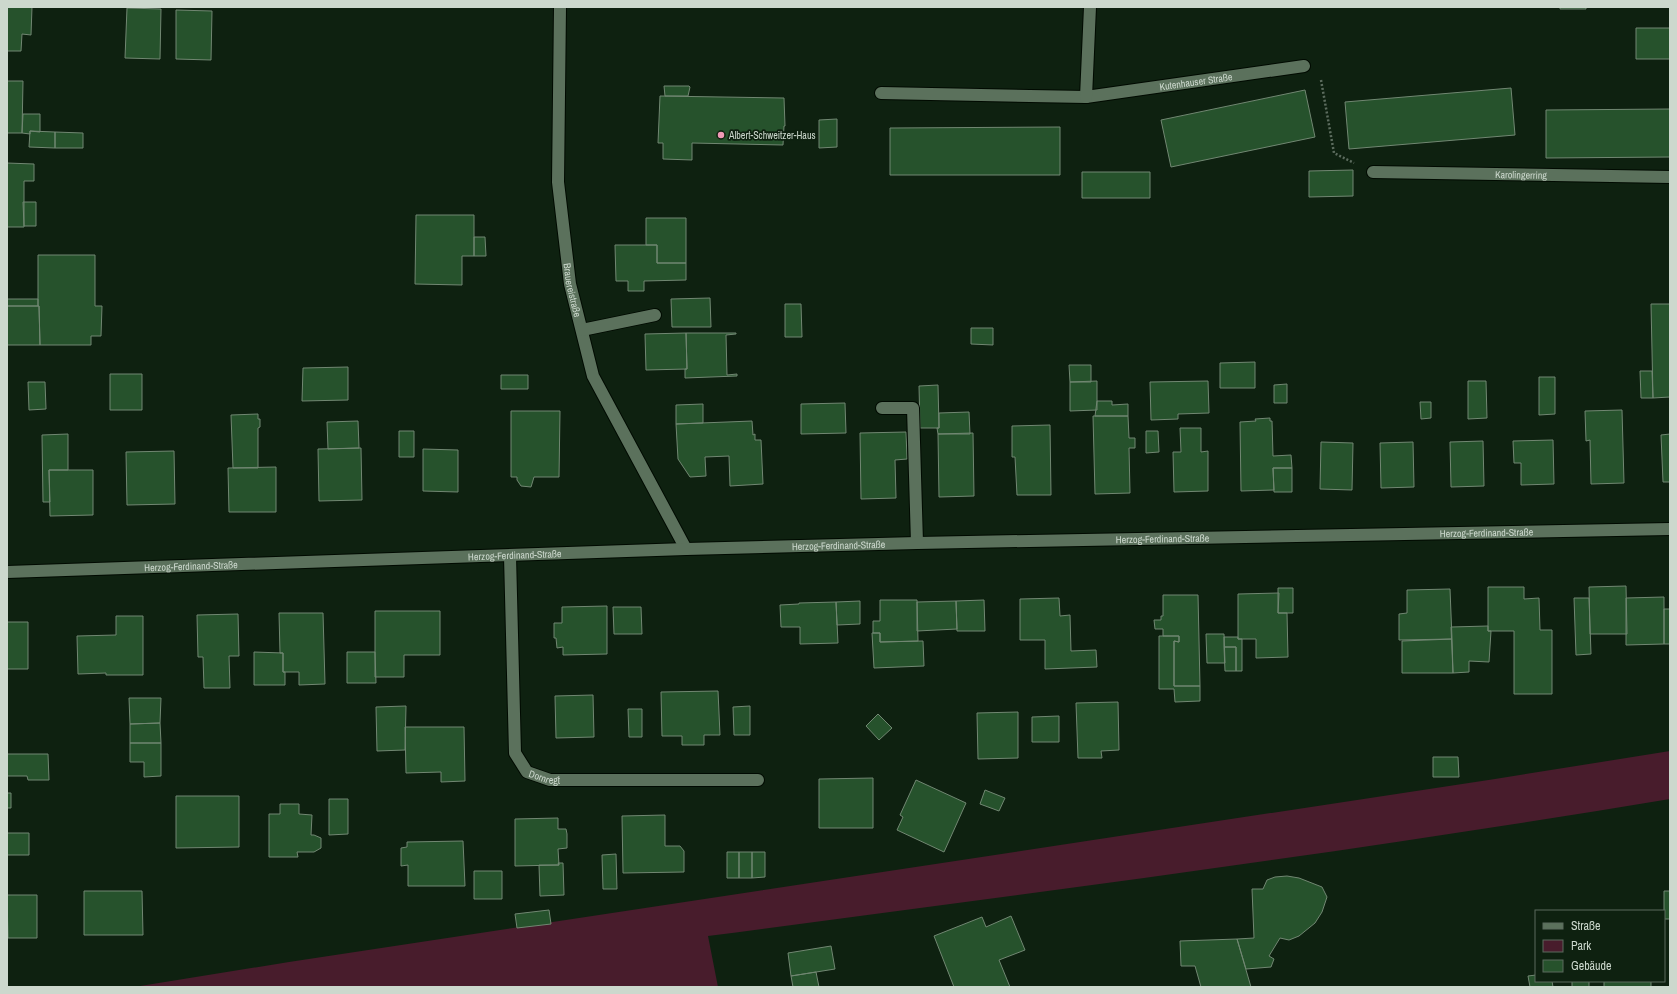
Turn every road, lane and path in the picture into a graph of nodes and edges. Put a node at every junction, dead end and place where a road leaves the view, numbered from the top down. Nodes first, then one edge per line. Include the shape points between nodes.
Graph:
1 (560, 7) edge
2 (1090, 7) edge
3 (1304, 66) joint
4 (881, 93) dead end
5 (1086, 97) junction
6 (1373, 172) joint
7 (1670, 177) edge
8 (655, 315) dead end
9 (582, 330) junction
10 (882, 408) dead end
11 (1670, 529) edge
12 (917, 543) junction
13 (686, 549) junction
14 (510, 556) junction
15 (7, 572) edge
16 (758, 780) dead end

1 - 9 street, Brauereistraße via 558,182 570,284
2 - 5 street
3 - 5 street, Kutenhauser Straße
3 - 6 path via 1322,80 1334,153
4 - 5 street, Kutenhauser Straße
6 - 7 street, Karolingerring
8 - 9 street
9 - 13 street, Brauereistraße via 593,376
10 - 12 street via 913,408
11 - 12 street, Herzog-Ferdinand-Straße
12 - 13 street, Herzog-Ferdinand-Straße
13 - 14 street, Herzog-Ferdinand-Straße
14 - 15 street, Herzog-Ferdinand-Straße
14 - 16 street, Dornregt via 515,753 527,772 550,780

